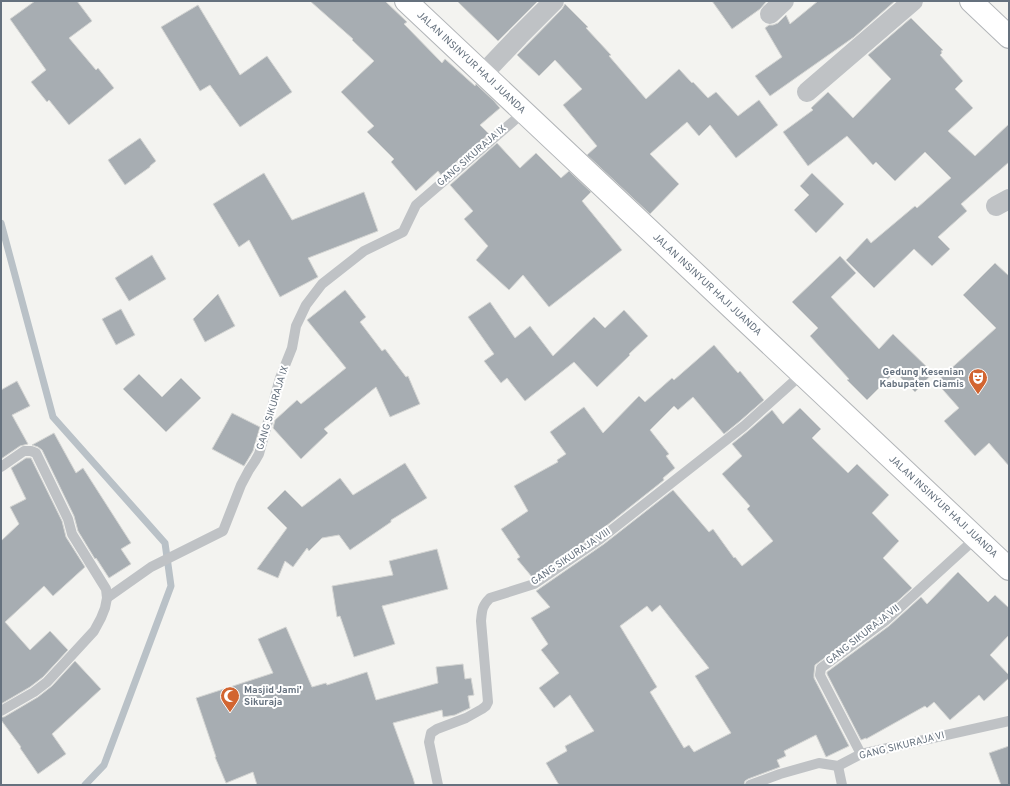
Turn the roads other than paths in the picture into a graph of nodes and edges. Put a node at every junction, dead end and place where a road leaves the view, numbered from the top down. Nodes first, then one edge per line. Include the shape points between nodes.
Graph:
1 (406, 1) edge
2 (554, 1) edge
3 (912, 1) edge
4 (971, 1) edge
5 (1009, 37) edge
6 (483, 74) junction
7 (807, 92) dead end
8 (524, 112) junction
9 (802, 374) junction
10 (1, 467) edge
11 (976, 538) junction
12 (1009, 569) edge
13 (107, 598) junction
14 (1, 711) edge
15 (1009, 721) edge
16 (861, 754) junction
17 (838, 766) junction
18 (438, 785) edge
19 (750, 785) edge
20 (842, 785) edge

1 - 6 highway, JALAN INSINYUR HAJI JUANDA
2 - 6 street
3 - 7 street
4 - 5 highway
6 - 8 highway, JALAN INSINYUR HAJI JUANDA
8 - 9 highway, JALAN INSINYUR HAJI JUANDA
8 - 13 lane, GANG SIKURAJA IX via 416,205 403,232 364,251 322,284 306,306 296,326 292,348 280,378 258,454 246,475 223,531 151,567
9 - 11 highway, JALAN INSINYUR HAJI JUANDA
9 - 18 lane, GANG SIKURAJA VIII via 744,426 600,539 534,584 490,598 485,603 481,621 488,702 482,709 466,718 431,733 429,742
10 - 13 lane via 24,451 36,453 68,520 72,534 106,589
11 - 12 highway, JALAN INSINYUR HAJI JUANDA
11 - 16 lane, GANG SIKURAJA VII via 885,621 821,668 820,675
13 - 14 lane via 94,631 47,682
15 - 16 lane, GANG SIKURAJA VI
16 - 17 lane, GANG SIKURAJA VI
17 - 19 lane via 819,763
17 - 20 lane

